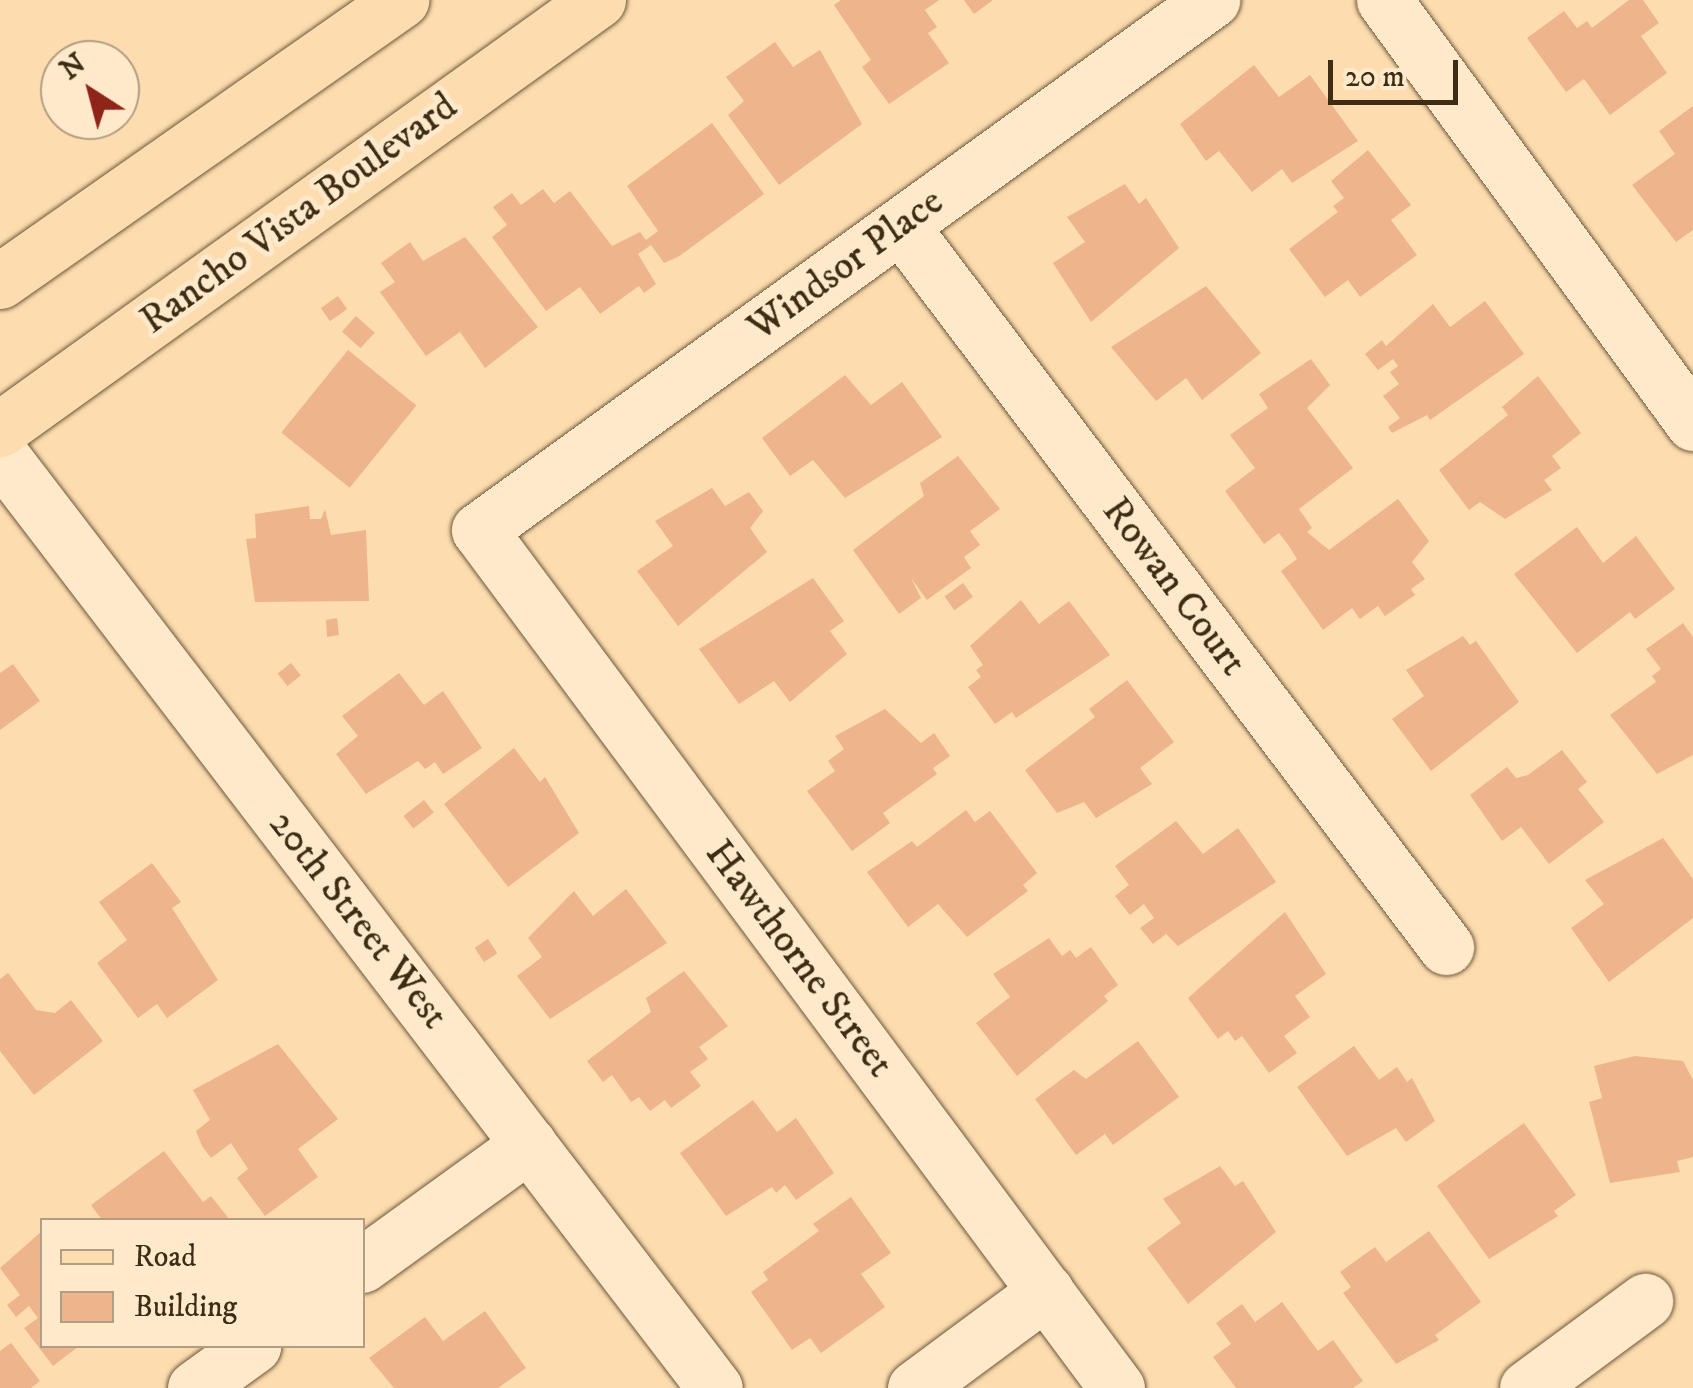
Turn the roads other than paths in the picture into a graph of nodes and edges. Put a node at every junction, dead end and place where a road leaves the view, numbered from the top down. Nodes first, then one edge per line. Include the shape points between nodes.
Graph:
1 (401, 0) edge
2 (598, 0) edge
3 (1212, 0) edge
4 (1384, 0) edge
5 (901, 226) junction
6 (0, 281) edge
7 (1693, 423) edge
8 (0, 429) edge
9 (0, 454) edge
10 (479, 530) joint
11 (1446, 947) dead end
12 (529, 1144) junction
13 (365, 1264) edge
14 (1046, 1291) junction
15 (1645, 1301) dead end
16 (250, 1348) edge
17 (195, 1388) edge
18 (715, 1388) edge
19 (914, 1388) edge
20 (1118, 1388) edge
21 (1527, 1388) edge

1 - 6 main road
2 - 8 main road, Rancho Vista Boulevard
3 - 5 street, Windsor Place
4 - 7 street
5 - 10 street, Windsor Place
5 - 11 street, Rowan Court
9 - 12 street, 20th Street West
10 - 14 street, Hawthorne Street
12 - 13 street
12 - 18 street, 20th Street West
14 - 19 street
14 - 20 street, Hawthorne Street
15 - 21 street
16 - 17 street

